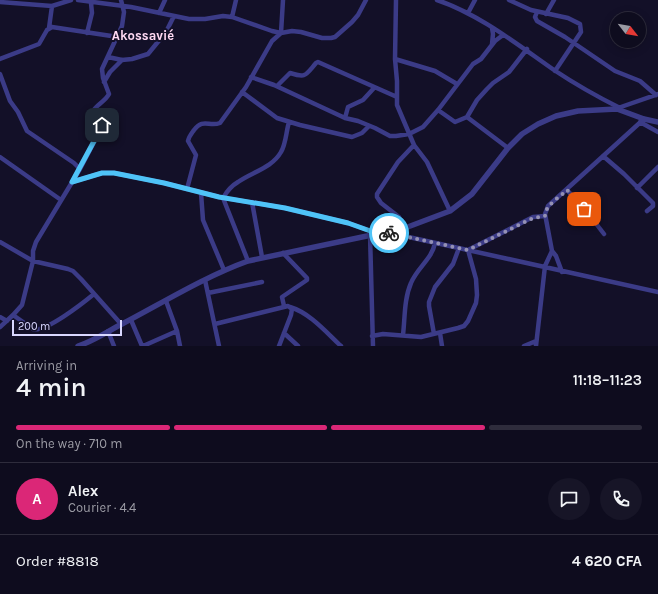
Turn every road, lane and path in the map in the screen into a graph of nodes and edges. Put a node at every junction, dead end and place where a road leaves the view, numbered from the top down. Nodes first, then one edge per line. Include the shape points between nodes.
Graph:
1 (71, 0) edge
2 (78, 0) edge
3 (120, 0) edge
4 (165, 0) edge
5 (236, 0) edge
6 (283, 0) edge
7 (366, 0) edge
8 (396, 0) edge
9 (437, 0) edge
10 (475, 0) edge
11 (509, 0) edge
12 (521, 0) edge
13 (554, 0) edge
14 (0, 2) edge
15 (92, 3) junction
16 (518, 5) junction
17 (52, 6) junction
18 (122, 6) junction
19 (537, 12) junction
20 (159, 13) junction
21 (468, 13) junction
22 (546, 14) junction
23 (174, 16) junction
24 (232, 17) junction
25 (49, 28) junction
26 (492, 28) junction
27 (87, 32) junction
28 (281, 33) junction
29 (503, 35) junction
30 (118, 37) junction
31 (573, 44) junction
32 (492, 46) junction
33 (527, 50) junction
34 (108, 57) junction
35 (0, 59) edge
36 (395, 59) junction
37 (122, 60) junction
38 (555, 70) junction
39 (0, 74) edge
40 (252, 77) junction
41 (104, 82) junction
42 (457, 84) junction
43 (277, 86) junction
44 (374, 88) junction
45 (242, 92) junction
46 (657, 94) edge
47 (397, 97) junction
48 (618, 108) junction
49 (438, 110) junction
50 (467, 117) junction
51 (345, 118) junction
52 (642, 121) junction
53 (289, 122) junction
54 (658, 122) edge
55 (369, 126) junction
56 (658, 132) edge
57 (409, 134) junction
58 (414, 145) junction
59 (508, 148) junction
60 (604, 156) junction
61 (0, 157) edge
62 (658, 167) edge
63 (80, 169) junction
64 (72, 182) junction
65 (637, 188) junction
66 (187, 189) junction
67 (567, 190) junction
68 (201, 193) junction
69 (223, 198) junction
70 (61, 200) junction
71 (252, 202) junction
72 (450, 211) junction
73 (647, 211) dead end
74 (545, 216) junction
75 (405, 228) junction
76 (385, 232) junction
77 (373, 234) junction
78 (604, 234) dead end
79 (0, 242) edge
80 (435, 243) junction
81 (459, 248) junction
82 (468, 250) junction
83 (552, 251) junction
84 (283, 253) junction
85 (262, 257) junction
86 (33, 261) junction
87 (248, 261) junction
88 (545, 266) junction
89 (224, 270) junction
90 (562, 272) junction
91 (204, 280) junction
92 (262, 282) dead end
93 (658, 292) edge
94 (208, 293) junction
95 (94, 294) junction
96 (166, 301) junction
97 (284, 306) junction
98 (290, 307) junction
99 (13, 315) junction
100 (0, 317) edge
101 (131, 320) junction
102 (7, 321) junction
103 (121, 324) junction
104 (215, 324) junction
105 (0, 327) edge
106 (108, 331) junction
107 (177, 331) junction
108 (284, 333) junction
109 (440, 333) junction
110 (434, 334) junction
111 (404, 335) junction
112 (372, 336) junction
113 (536, 344) edge
114 (81, 346) edge
115 (114, 346) edge
116 (142, 346) edge
117 (180, 346) edge
118 (219, 346) edge
119 (279, 346) edge
120 (298, 346) edge
121 (341, 346) edge
122 (373, 346) edge
123 (442, 346) edge
124 (524, 346) edge

1 - 17 street
2 - 15 street
3 - 18 street
4 - 20 street
5 - 24 street
6 - 28 street
7 - 28 street via 358,15 336,37 322,38 292,32
8 - 36 street
9 - 21 street
10 - 21 street
11 - 16 street
12 - 16 street
13 - 22 street
14 - 17 street
15 - 18 street
15 - 27 street
16 - 19 street
17 - 25 street
18 - 20 street
18 - 30 street via 124,20
19 - 22 street
19 - 31 street via 537,21 555,30
20 - 23 street
21 - 26 street
22 - 31 street via 568,18 580,24 581,32
23 - 24 street via 189,19
23 - 37 street via 166,32 149,53
24 - 28 street
25 - 27 street
25 - 35 street via 39,44
26 - 29 street
26 - 32 street
27 - 30 street
28 - 40 street via 272,41
29 - 32 street
29 - 33 street
30 - 34 street
31 - 38 street
31 - 46 street via 615,71 640,81
32 - 42 street
33 - 38 street
33 - 50 street via 509,72 492,84 477,100
34 - 37 street
34 - 41 street via 102,69
36 - 42 street via 435,70
36 - 47 street
37 - 41 street
38 - 48 street
39 - 63 street via 10,101 27,131
40 - 43 street
40 - 45 street
41 - 63 street via 109,94 92,113 102,127
42 - 49 street
43 - 44 street via 287,74 306,76 318,62
43 - 51 street
44 - 47 street
44 - 51 street via 363,100 348,107
45 - 53 street via 266,111
45 - 66 street via 220,123 203,122 188,138 196,155
46 - 48 street
47 - 57 street via 397,105
48 - 52 street
48 - 59 street via 578,111 556,116 522,134
49 - 50 street via 455,122
49 - 57 street via 423,127
50 - 59 street
51 - 55 street
52 - 54 street
52 - 56 street
52 - 60 street
53 - 55 street via 352,137 362,133
53 - 69 street via 281,152 276,158 269,165 236,182
55 - 57 street via 390,136
57 - 58 street
58 - 72 street via 427,162
58 - 75 street via 398,162 377,194 381,203 399,217
59 - 72 street via 472,194
60 - 65 street
60 - 67 street
61 - 70 street
62 - 65 street
63 - 64 street
64 - 66 street via 102,173 114,173
64 - 70 street
65 - 73 street via 653,203
66 - 68 street
67 - 74 street via 548,206
67 - 78 street
68 - 69 street
68 - 89 street via 203,220
69 - 71 street
69 - 87 street
70 - 86 street via 36,242
71 - 77 street via 348,223
71 - 85 street
72 - 75 street
74 - 82 street via 533,218
74 - 83 street
75 - 76 street
76 - 77 street
76 - 80 street
77 - 84 street
77 - 112 street
79 - 86 street
80 - 81 street
80 - 111 street via 426,262 411,282 405,305
81 - 82 street
81 - 110 street via 453,264 438,283 429,302
82 - 88 street
82 - 109 street via 477,285 476,303 464,326
83 - 88 street
83 - 90 street
84 - 85 street
84 - 97 street via 307,278 282,297
85 - 87 street
86 - 95 street via 74,271
86 - 99 street via 22,305
87 - 89 street
88 - 90 street
88 - 113 street
89 - 91 street
90 - 93 street
91 - 94 street
91 - 96 street
92 - 94 street
94 - 104 street
95 - 99 street via 40,329 33,329
95 - 103 street
96 - 101 street
96 - 107 street
97 - 98 street
97 - 104 street
98 - 108 street via 291,315
98 - 121 street via 305,314
99 - 102 street
100 - 102 street
101 - 103 street
101 - 116 street
102 - 105 street
103 - 106 street
104 - 118 street
106 - 114 street
106 - 115 street
107 - 116 street
107 - 117 street
108 - 119 street
108 - 120 street
109 - 110 street
109 - 123 street
110 - 111 street via 421,337
111 - 112 street
112 - 122 street
113 - 124 street

